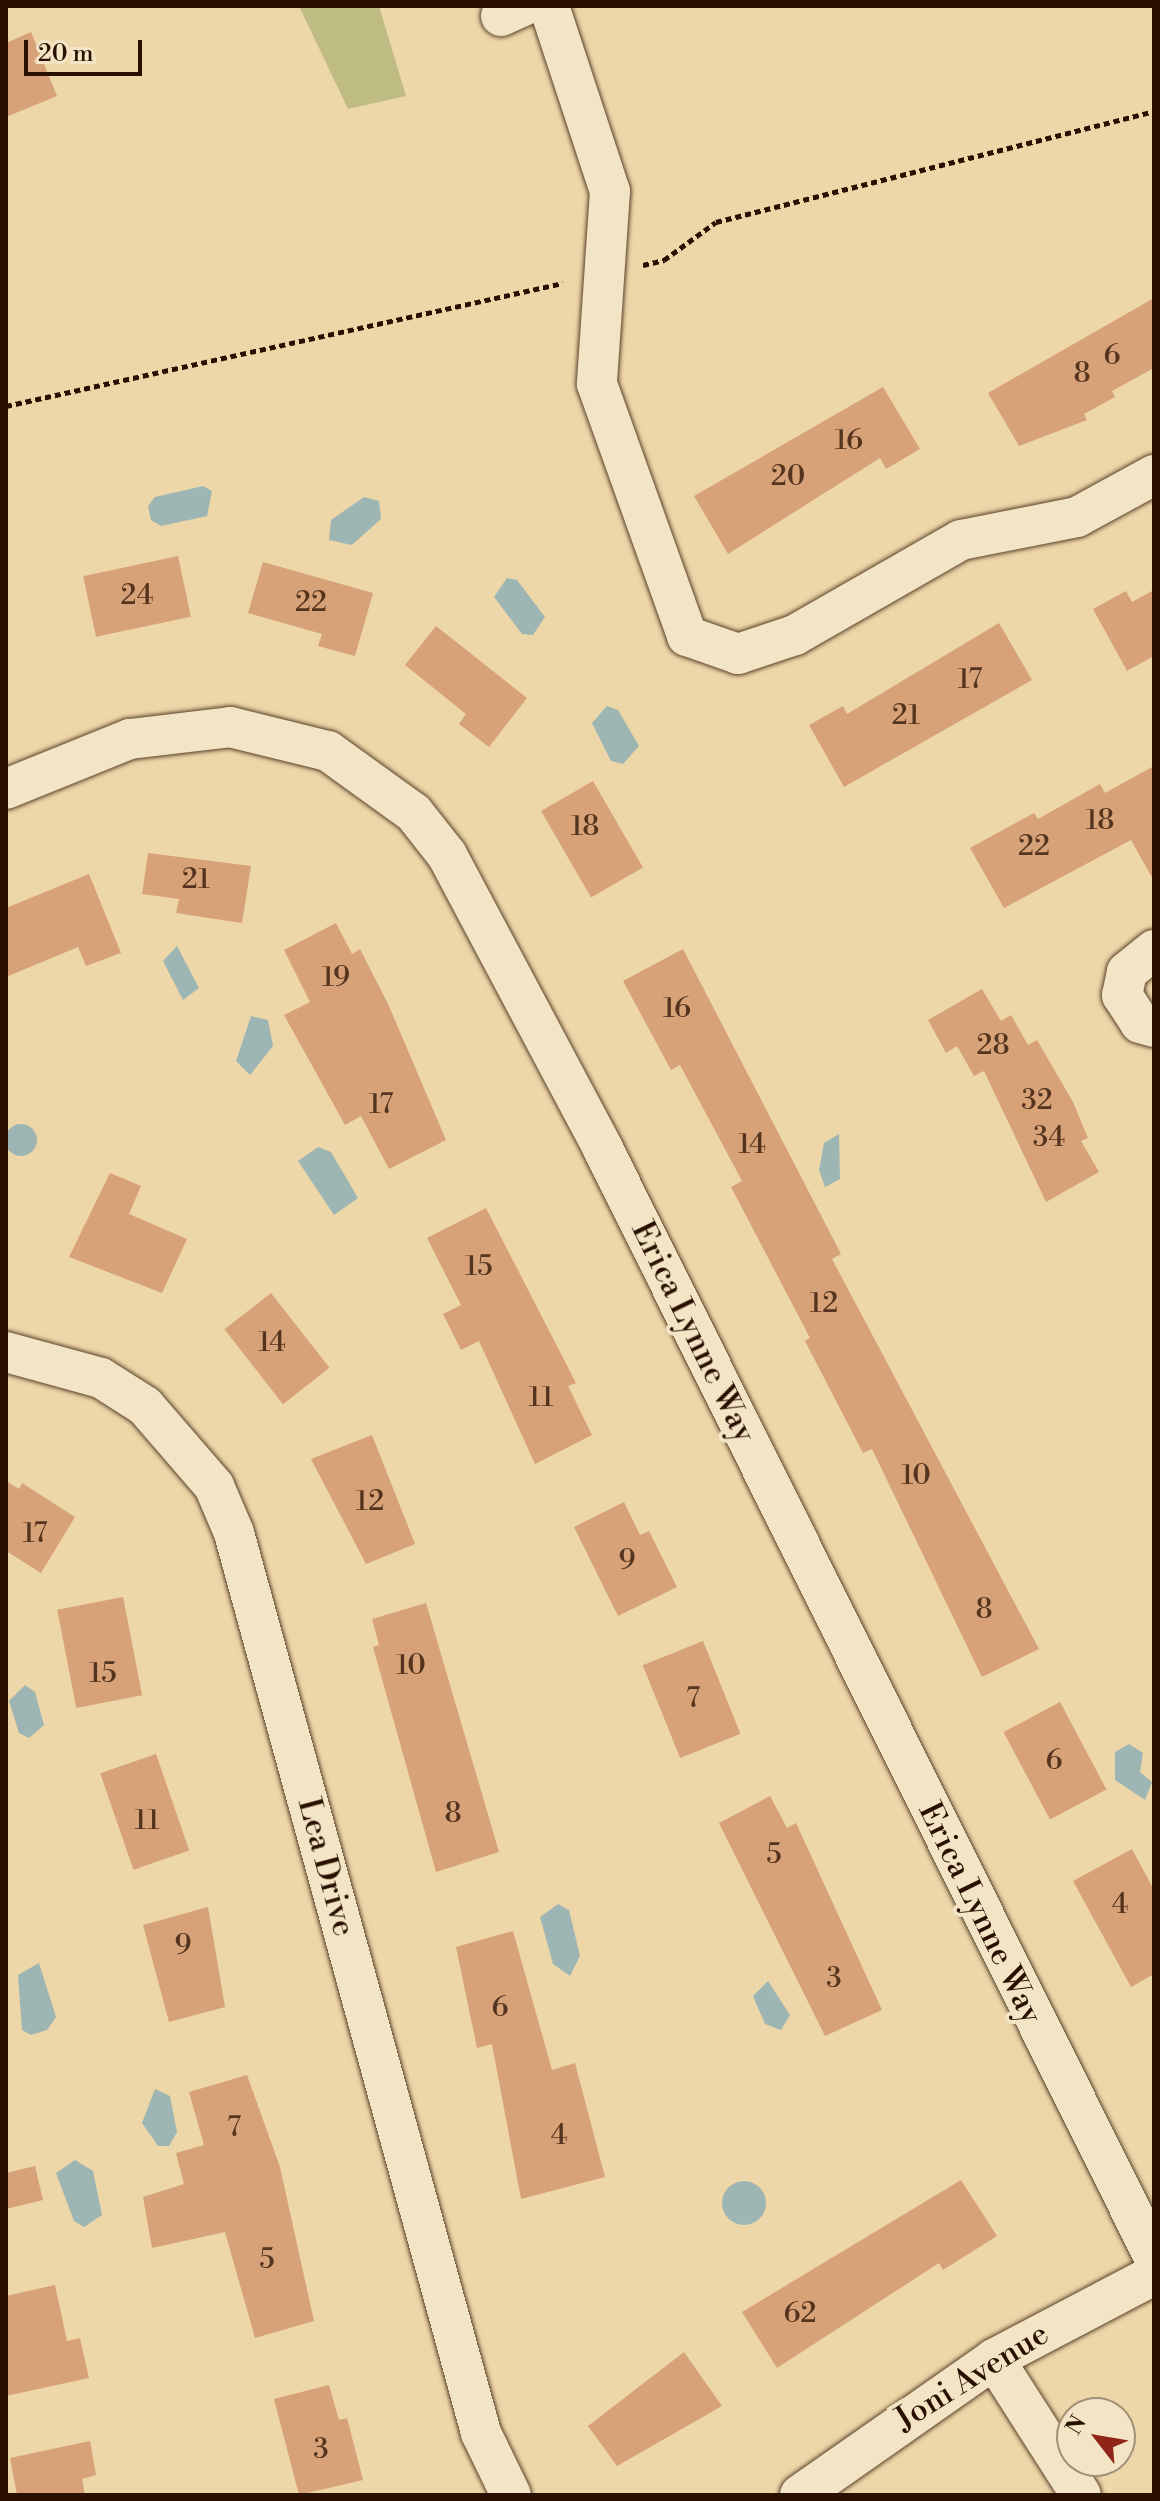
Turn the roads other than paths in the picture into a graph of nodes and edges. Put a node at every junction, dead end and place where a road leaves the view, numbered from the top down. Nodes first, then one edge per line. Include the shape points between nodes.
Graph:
1 (549, 6) edge
2 (1154, 475) edge
3 (6, 789) edge
4 (1154, 950) edge
5 (1154, 1027) edge
6 (6, 1352) edge
7 (1154, 2257) edge
8 (1154, 2275) edge
9 (994, 2359) junction
10 (511, 2495) edge
11 (800, 2495) edge
12 (1081, 2495) edge

1 - 2 street via 610,191 597,384 671,608 687,636 713,651 738,654 795,635 961,540 1077,517
3 - 7 street, Erica Lynne Way via 130,739 230,727 328,751 375,778 431,834 603,1149
4 - 5 street via 1127,972 1122,995 1140,1023
6 - 10 street, Lea Drive via 101,1378 145,1406 214,1486 234,1533 481,2433
8 - 9 street, Joni Avenue
9 - 11 street, Joni Avenue
9 - 12 street

